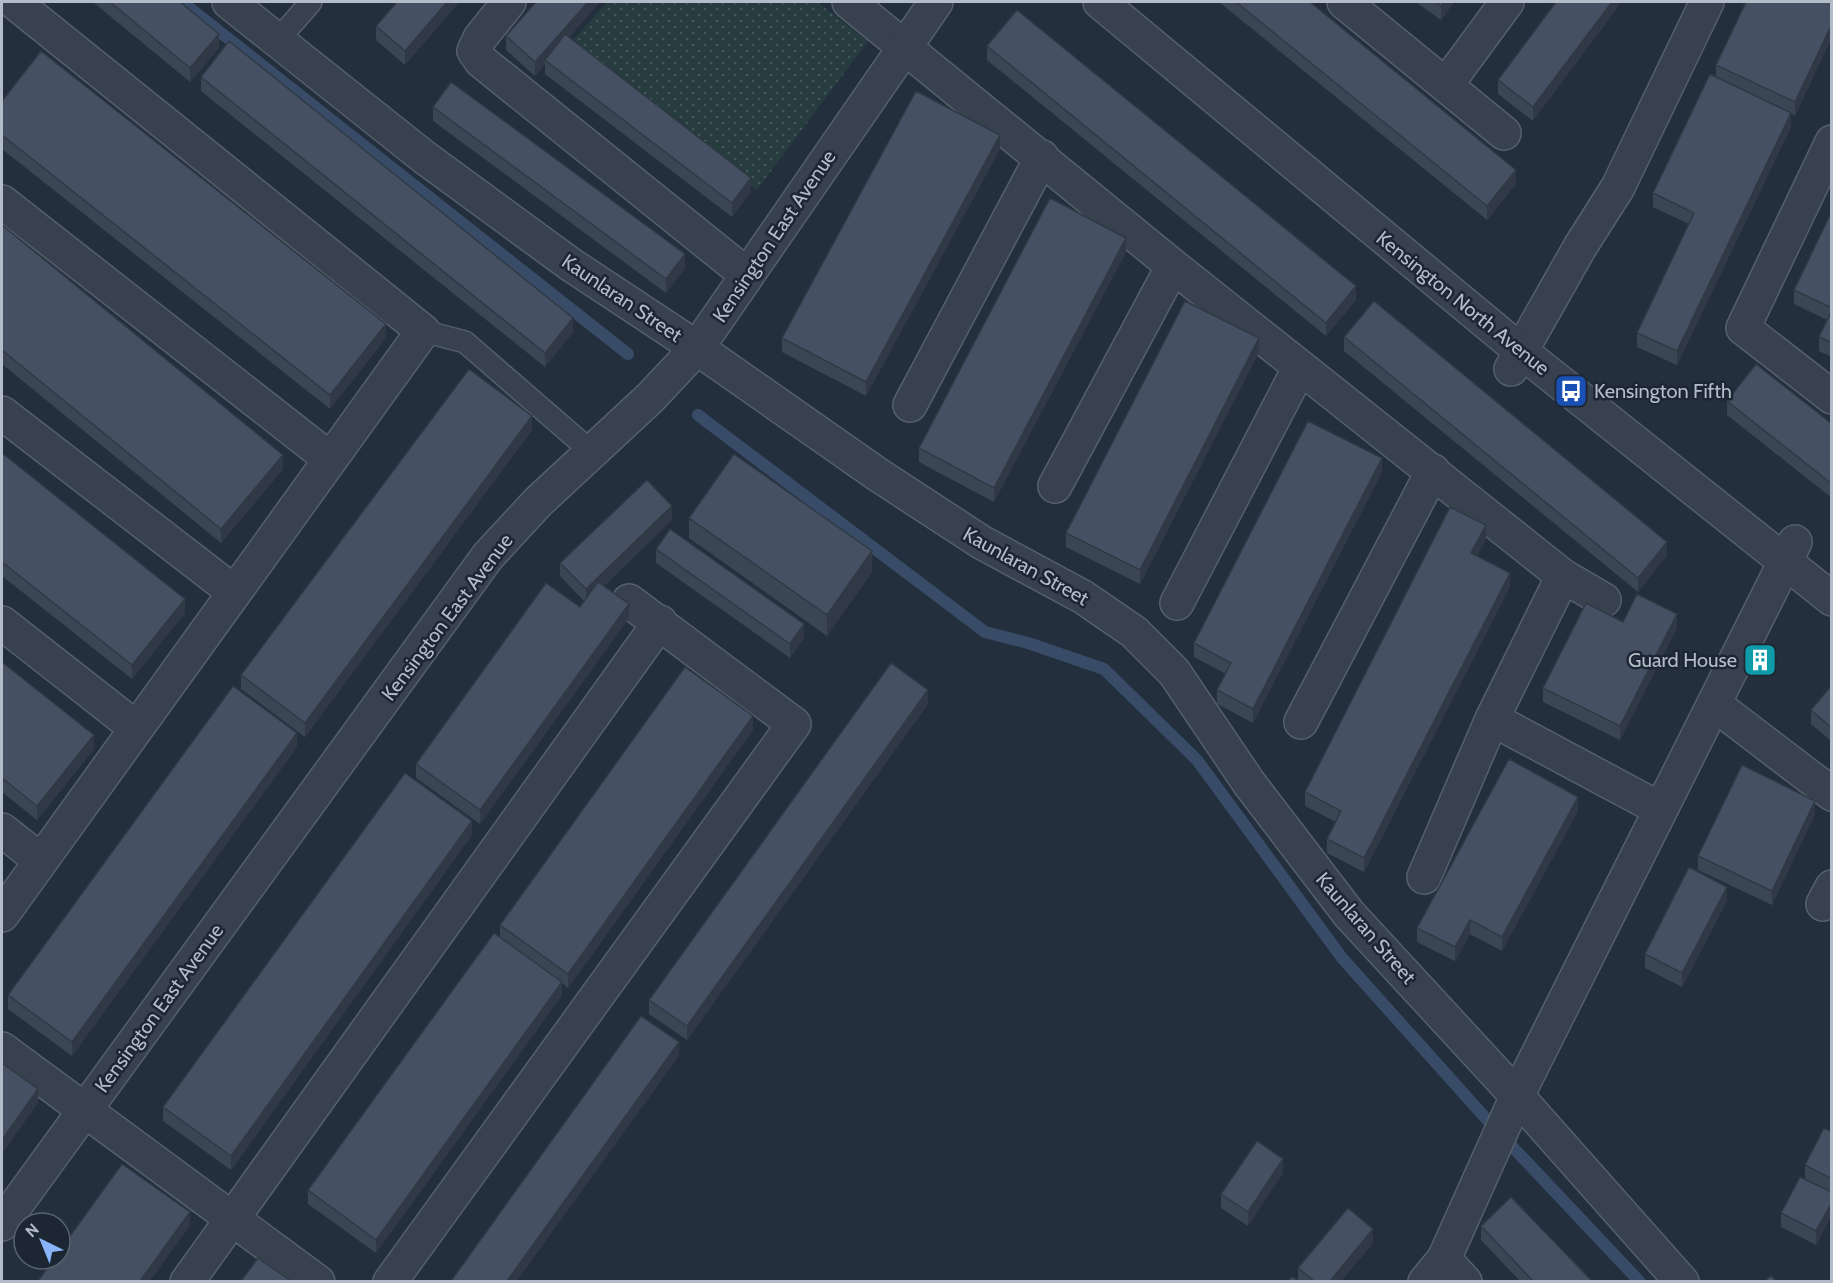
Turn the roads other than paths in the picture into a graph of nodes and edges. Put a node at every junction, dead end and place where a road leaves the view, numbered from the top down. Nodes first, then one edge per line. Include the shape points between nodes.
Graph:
1 (14, 2) edge
2 (229, 2) edge
3 (311, 2) edge
4 (509, 2) edge
5 (849, 2) edge
6 (936, 2) edge
7 (1100, 2) edge
8 (1344, 2) edge
9 (1507, 2) edge
10 (1707, 2) edge
11 (278, 41) junction
12 (904, 46) junction
13 (1446, 85) junction
14 (1504, 133) dead end
15 (1832, 142) edge
16 (1042, 157) junction
17 (2, 202) edge
18 (1173, 266) junction
19 (747, 275) junction
20 (423, 331) junction
21 (687, 359) junction
22 (1517, 361) junction
23 (1300, 367) junction
24 (1832, 397) edge
25 (910, 405) dead end
26 (2, 413) edge
27 (593, 453) junction
28 (330, 459) junction
29 (1433, 471) junction
30 (1055, 486) dead end
31 (1790, 552) junction
32 (1563, 576) junction
33 (234, 592) junction
34 (1832, 598) edge
35 (1604, 600) dead end
36 (629, 601) edge
37 (1177, 603) dead end
38 (660, 622) junction
39 (2, 623) edge
40 (1714, 704) junction
41 (1492, 719) junction
42 (1301, 722) dead end
43 (136, 728) junction
44 (1832, 794) edge
45 (1660, 810) junction
46 (2, 830) edge
47 (40, 860) junction
48 (1424, 877) dead end
49 (2, 915) edge
50 (2, 1049) edge
51 (1513, 1105) junction
52 (86, 1109) junction
53 (232, 1218) junction
54 (2, 1224) edge
55 (1444, 1274) edge
56 (187, 1281) edge
57 (318, 1281) edge
58 (390, 1281) edge
59 (1682, 1281) edge

1 - 20 street
2 - 11 street, Kaunlaran Street
3 - 11 lane
4 - 19 street via 480,38 474,51 481,61
5 - 12 street
6 - 12 street, Kensington East Avenue
7 - 22 street, Kensington North Avenue
8 - 13 street
9 - 13 street
10 - 22 street via 1618,187
11 - 21 street, Kaunlaran Street via 424,157 570,264
12 - 16 street
12 - 19 street, Kensington East Avenue
13 - 14 street
15 - 24 street via 1743,328
16 - 18 street
16 - 25 street
17 - 28 street
18 - 23 street
18 - 30 street
19 - 21 street, Kensington East Avenue
20 - 27 lane via 465,342
20 - 28 street
21 - 27 street, Kensington East Avenue
21 - 51 street, Kaunlaran Street via 981,543 1083,597 1134,632 1174,672 1249,783 1349,914
22 - 31 street, Kensington North Avenue
23 - 29 street
23 - 37 street
26 - 33 street
27 - 52 street, Kensington East Avenue via 538,502 488,556
28 - 33 street
29 - 32 street
29 - 42 street
31 - 34 street, Kensington North Avenue
31 - 40 street
32 - 35 street
32 - 41 street
33 - 43 street
36 - 38 street
38 - 53 street
38 - 58 street via 794,724
39 - 43 street
40 - 44 street
40 - 45 street
41 - 45 street
41 - 48 street
43 - 47 street
45 - 51 street
46 - 47 street
47 - 49 street
50 - 52 street
51 - 55 street
51 - 59 street, Kaunlaran Street
52 - 53 street
52 - 54 street, Kensington East Avenue
53 - 56 street
53 - 57 street

